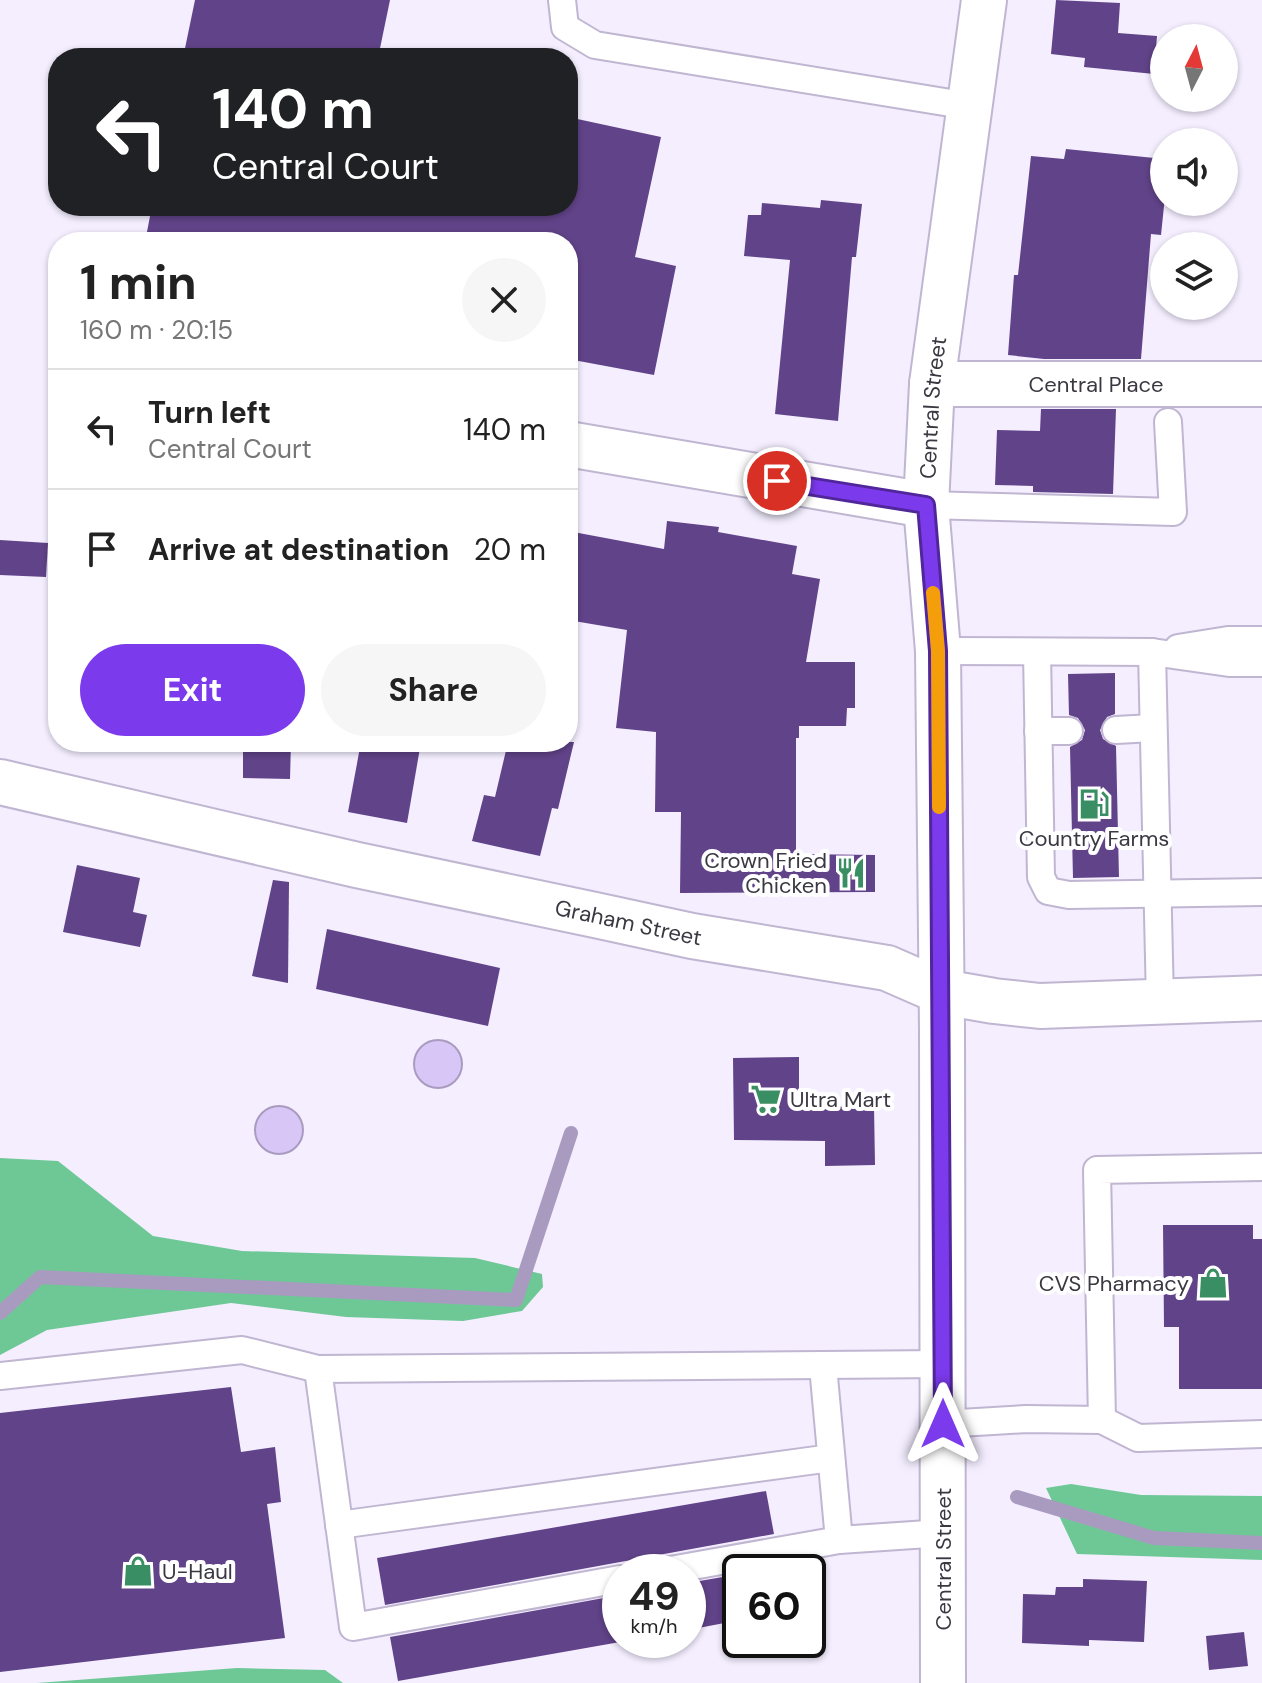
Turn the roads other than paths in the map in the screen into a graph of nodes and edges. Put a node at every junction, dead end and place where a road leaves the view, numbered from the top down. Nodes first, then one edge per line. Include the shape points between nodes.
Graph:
1 (562, 0) edge
2 (984, 0) edge
3 (969, 106) junction
4 (932, 384) junction
5 (1262, 384) edge
6 (1168, 422) dead end
7 (578, 446) edge
8 (926, 505) junction
9 (1262, 640) edge
10 (938, 651) junction
11 (1037, 652) junction
12 (1152, 652) junction
13 (1262, 663) edge
14 (1153, 728) junction
15 (1116, 730) dead end
16 (1038, 731) junction
17 (1069, 731) dead end
18 (0, 782) edge
19 (1262, 892) edge
20 (1157, 893) junction
21 (942, 992) junction
22 (1262, 998) edge
23 (1160, 1002) junction
24 (1262, 1167) edge
25 (943, 1364) junction
26 (823, 1366) junction
27 (318, 1369) junction
28 (0, 1376) edge
29 (1102, 1420) junction
30 (943, 1424) junction
31 (1262, 1434) edge
32 (831, 1458) junction
33 (339, 1525) junction
34 (943, 1533) junction
35 (839, 1540) junction
36 (706, 1564) edge
37 (602, 1582) edge
38 (943, 1683) edge

1 - 3 lane via 565,27 595,45
2 - 3 street, Central Street
3 - 4 street, Central Street
4 - 5 street, Central Place
4 - 8 street, Central Street
6 - 8 lane via 1173,512
7 - 8 street
8 - 10 street, Central Street
9 - 12 lane
10 - 11 lane
10 - 21 street, Central Street
11 - 12 lane
11 - 16 lane
12 - 13 lane
12 - 14 lane
14 - 15 lane
14 - 20 lane
16 - 17 lane
16 - 20 lane via 1041,877 1048,891
18 - 21 street, Graham Street via 692,936 887,968
19 - 20 lane
20 - 23 lane
21 - 23 street, Graham Street via 1040,1006
21 - 25 street, Central Street
22 - 23 street, Graham Street
24 - 29 lane via 1097,1170
25 - 26 lane
25 - 30 street, Central Street
26 - 27 lane
26 - 32 lane
27 - 28 lane via 242,1350
27 - 33 lane
29 - 30 lane
29 - 31 lane via 1138,1438
30 - 34 street, Central Street
32 - 33 lane
32 - 35 lane
33 - 37 lane via 353,1627
34 - 35 lane
34 - 38 street, Central Street
35 - 36 lane

